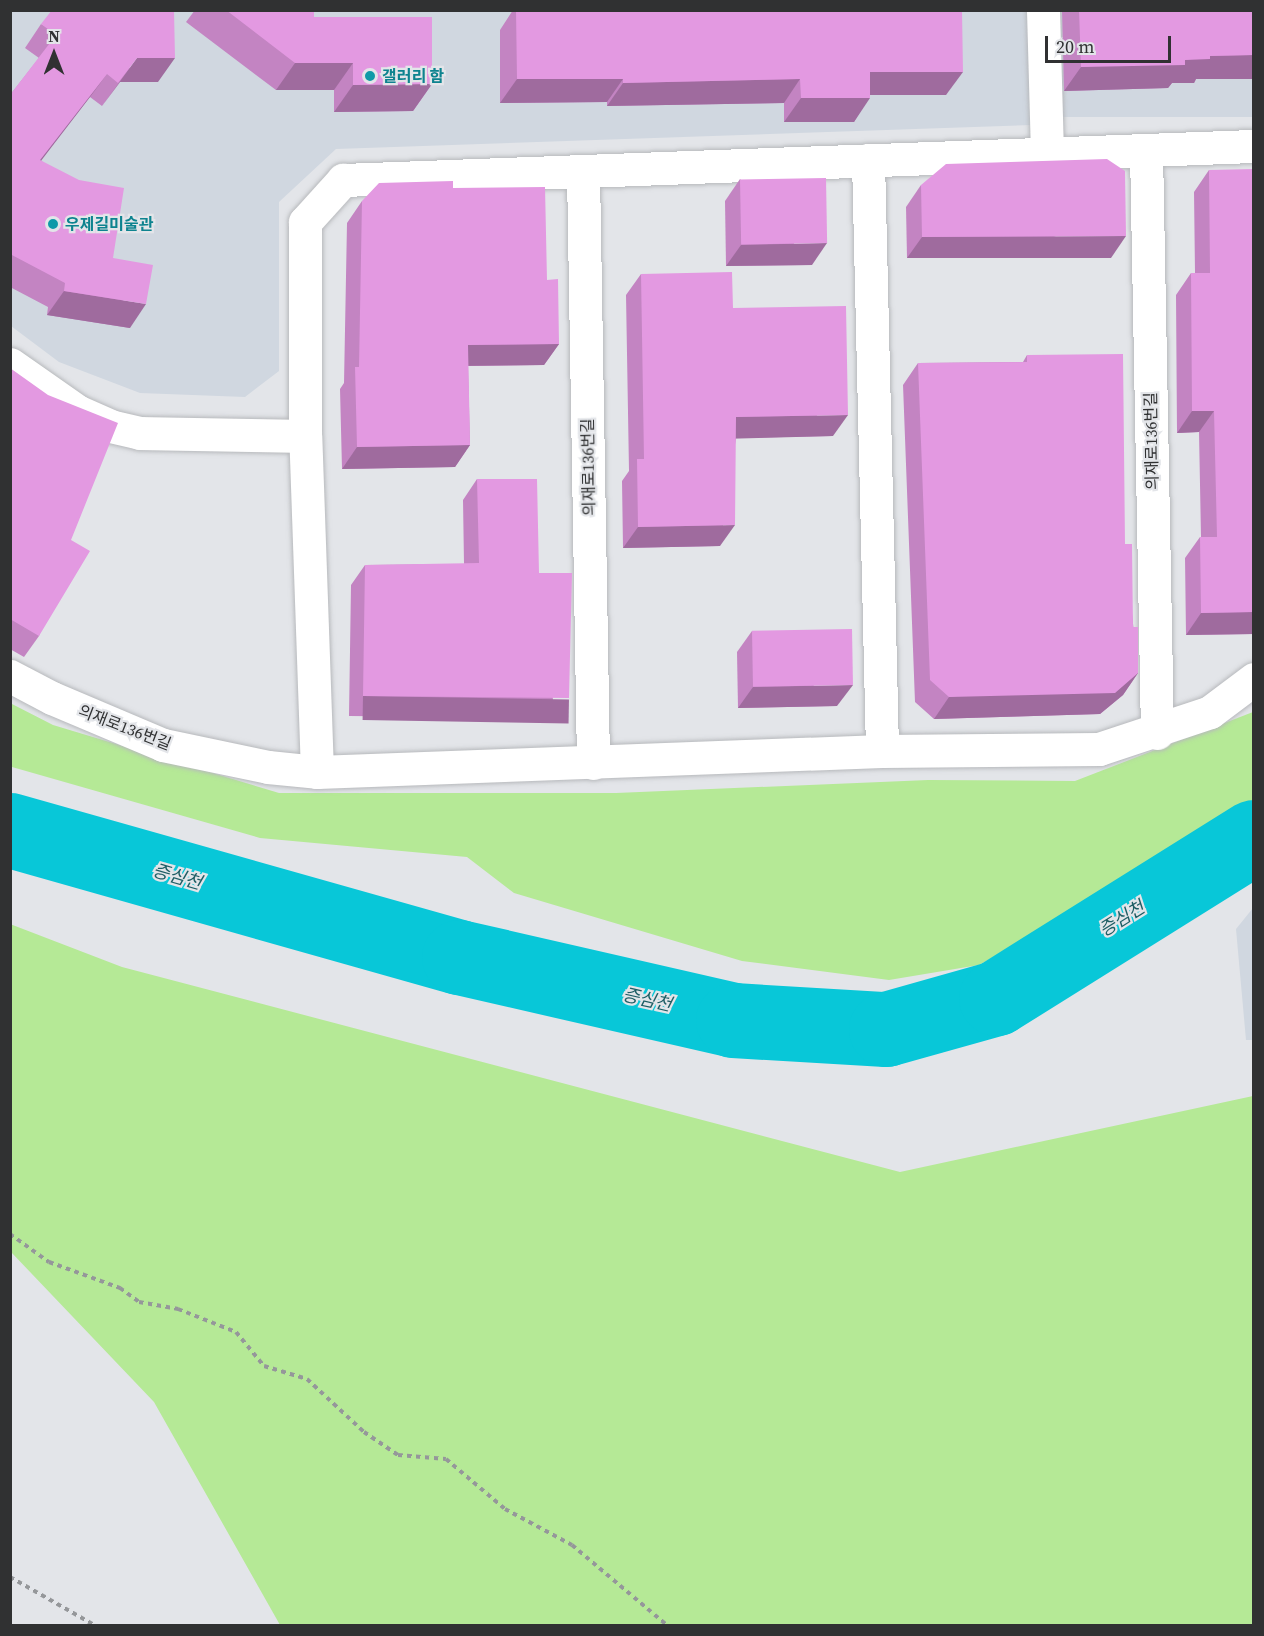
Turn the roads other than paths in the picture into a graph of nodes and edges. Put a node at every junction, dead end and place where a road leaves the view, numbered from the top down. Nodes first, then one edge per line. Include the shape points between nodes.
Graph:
1 (1043, 10) edge
2 (1254, 146) edge
3 (1146, 150) junction
4 (1047, 153) junction
5 (868, 160) junction
6 (583, 171) junction
7 (10, 364) edge
8 (305, 436) junction
9 (10, 676) edge
10 (1254, 678) edge
11 (1157, 732) junction
12 (882, 751) junction
13 (594, 763) junction
14 (317, 772) junction

1 - 4 street
2 - 3 street
3 - 4 street
3 - 11 street, 의재로136번길
4 - 5 street
5 - 6 street
5 - 12 street
6 - 8 street via 343,180 305,222
6 - 13 street, 의재로136번길
7 - 8 street via 77,411 110,426 140,433
8 - 14 street
9 - 14 street, 의재로136번길 via 163,745 268,767
10 - 11 street, 의재로136번길 via 1210,712
11 - 12 street, 의재로136번길 via 1099,748
12 - 13 street, 의재로136번길
13 - 14 street, 의재로136번길

